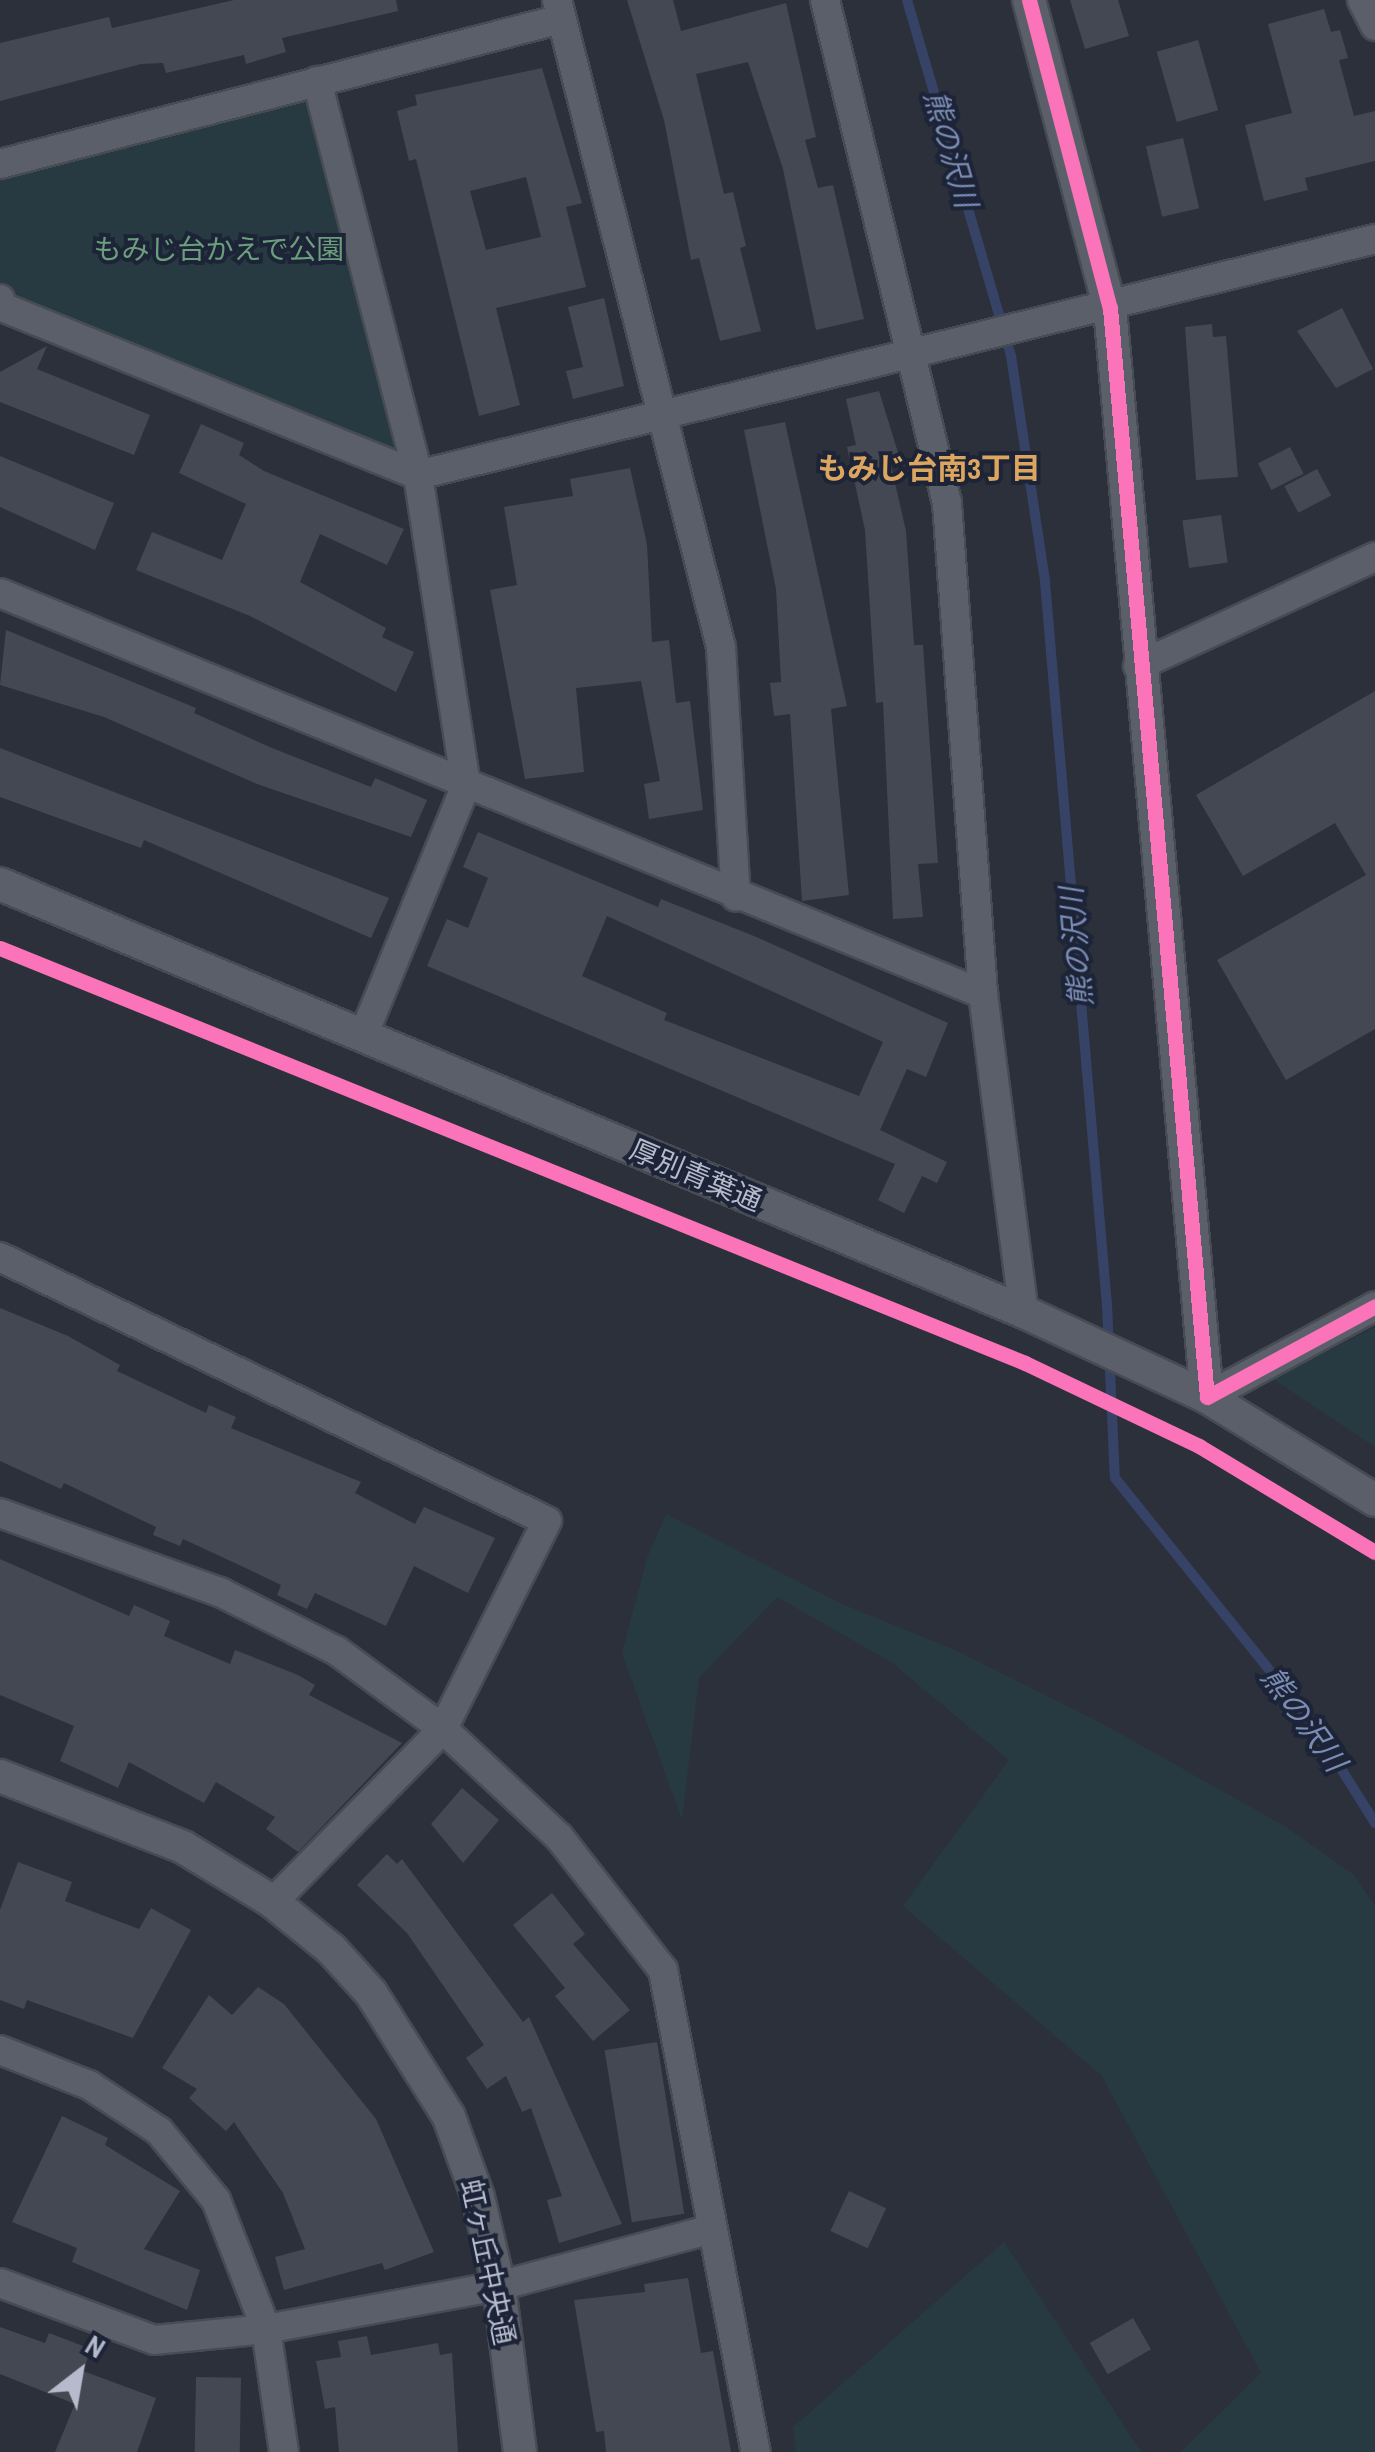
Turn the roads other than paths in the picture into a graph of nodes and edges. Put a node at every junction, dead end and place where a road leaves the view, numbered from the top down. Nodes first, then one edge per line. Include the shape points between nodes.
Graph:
1 (825, 0) edge
2 (1030, 0) edge
3 (1362, 0) edge
4 (559, 10) edge
5 (1375, 26) edge
6 (318, 81) junction
7 (0, 164) edge
8 (1375, 239) edge
9 (0, 299) edge
10 (1110, 308) junction
11 (913, 357) junction
12 (665, 418) junction
13 (418, 475) junction
14 (1375, 558) edge
15 (0, 594) edge
16 (1138, 666) junction
17 (466, 786) junction
18 (0, 884) edge
19 (736, 897) junction
20 (983, 994) junction
21 (363, 1036) junction
22 (0, 1257) edge
23 (1375, 1306) edge
24 (1024, 1312) junction
25 (1207, 1397) junction
26 (1375, 1500) edge
27 (0, 1514) edge
28 (443, 1730) junction
29 (0, 1776) edge
30 (273, 1902) junction
31 (0, 2050) edge
32 (711, 2228) junction
33 (0, 2283) edge
34 (499, 2286) junction
35 (266, 2329) junction
36 (284, 2452) edge
37 (520, 2452) edge
38 (756, 2452) edge

1 - 11 street
2 - 10 street
3 - 5 street
4 - 6 street
4 - 12 street
6 - 7 street
6 - 13 street
8 - 10 street
9 - 13 street via 2,308
10 - 11 street
10 - 16 street
11 - 12 street
11 - 20 street via 947,503
12 - 13 street
12 - 19 street via 721,647
13 - 17 street
14 - 16 street
15 - 17 street
16 - 25 street
17 - 19 street
17 - 21 street
18 - 21 street, 厚別青葉通
19 - 20 street
20 - 24 street
21 - 24 street, 厚別青葉通
22 - 28 street via 547,1521
23 - 25 street
24 - 25 street, 厚別青葉通
25 - 26 street, 厚別青葉通
27 - 28 street via 220,1592 337,1651
28 - 30 street
28 - 32 street via 559,1836 663,1970
29 - 30 street, 虹ヶ丘中央通 via 183,1847
30 - 34 street, 虹ヶ丘中央通 via 332,1950 412,2052 449,2117 478,2197
31 - 35 street via 89,2085 159,2131 216,2200
32 - 34 street
32 - 38 street
33 - 35 street via 154,2340
34 - 35 street
34 - 37 street, 虹ヶ丘中央通
35 - 36 street

